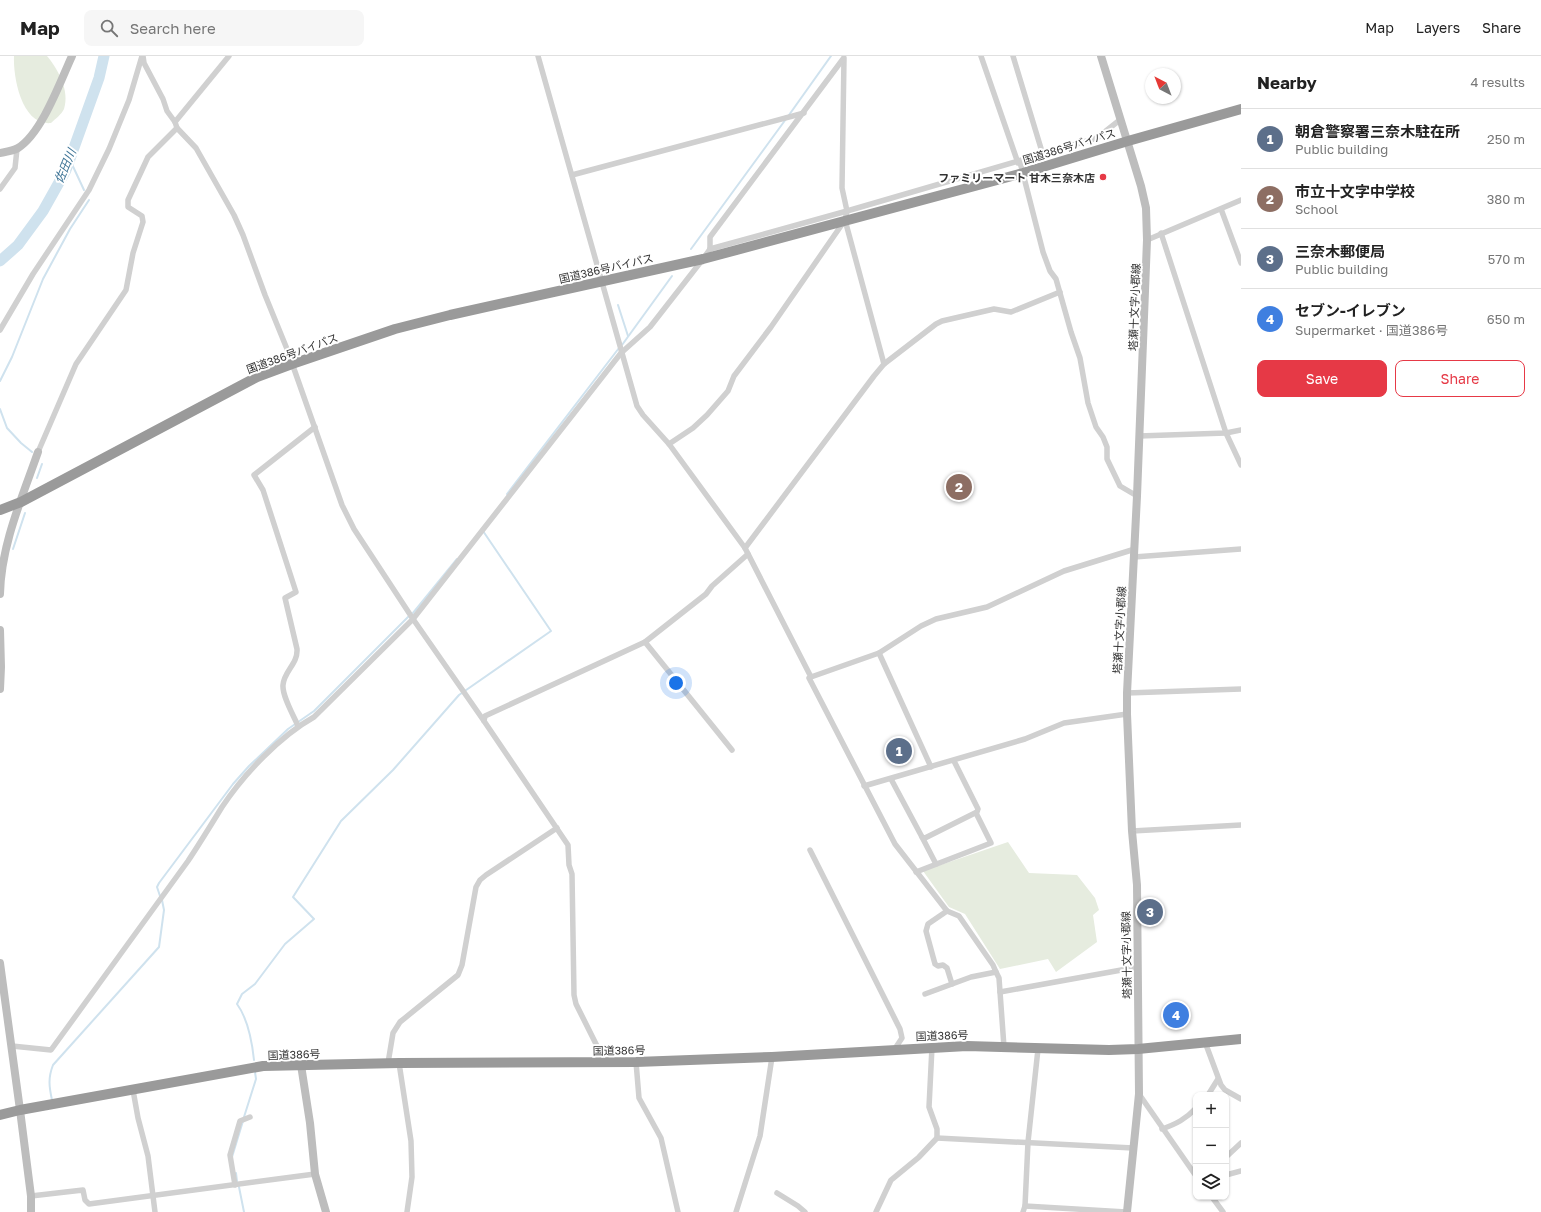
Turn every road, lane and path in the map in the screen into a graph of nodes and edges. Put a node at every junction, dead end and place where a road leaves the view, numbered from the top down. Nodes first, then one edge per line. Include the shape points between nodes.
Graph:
1 (72, 56) edge
2 (142, 56) edge
3 (229, 56) edge
4 (538, 56) edge
5 (981, 56) edge
6 (1013, 56) edge
7 (1101, 56) edge
8 (844, 57) edge
9 (1241, 109) edge
10 (804, 113) junction
11 (1121, 119) junction
12 (176, 125) junction
13 (1128, 141) junction
14 (17, 149) junction
15 (0, 153) edge
16 (1043, 155) junction
17 (1019, 162) junction
18 (1023, 173) junction
19 (574, 174) junction
20 (0, 189) edge
21 (1241, 200) edge
22 (1221, 209) junction
23 (846, 216) junction
24 (1162, 233) junction
25 (1148, 240) junction
26 (710, 249) junction
27 (703, 259) junction
28 (1241, 263) edge
29 (601, 282) junction
30 (1060, 292) junction
31 (0, 330) edge
32 (622, 353) junction
33 (292, 364) junction
34 (884, 364) junction
35 (315, 427) junction
36 (1241, 430) edge
37 (1226, 433) junction
38 (1139, 436) junction
39 (669, 444) junction
40 (38, 452) joint
41 (1241, 466) edge
42 (1137, 496) junction
43 (21, 502) junction
44 (0, 510) edge
45 (1241, 549) edge
46 (747, 551) junction
47 (1135, 553) junction
48 (0, 594) edge
49 (413, 619) junction
50 (0, 630) edge
51 (645, 642) junction
52 (879, 653) junction
53 (811, 677) junction
54 (0, 689) edge
55 (1241, 689) edge
56 (1127, 693) junction
57 (1127, 714) junction
58 (484, 721) junction
59 (298, 726) junction
60 (732, 750) dead end
61 (954, 761) junction
62 (931, 767) junction
63 (891, 779) junction
64 (864, 786) junction
65 (976, 813) junction
66 (1241, 825) edge
67 (557, 828) junction
68 (1132, 831) junction
69 (922, 837) junction
70 (810, 850) dead end
71 (936, 864) junction
72 (916, 872) junction
73 (947, 911) junction
74 (0, 963) edge
75 (1138, 966) junction
76 (996, 972) junction
77 (952, 984) junction
78 (2, 991) edge
79 (1000, 992) junction
80 (925, 994) dead end
81 (1241, 1039) edge
82 (1205, 1042) junction
83 (12, 1046) junction
84 (932, 1047) junction
85 (1004, 1047) junction
86 (1138, 1048) junction
87 (1038, 1049) junction
88 (894, 1050) junction
89 (772, 1057) junction
90 (605, 1062) junction
91 (636, 1062) junction
92 (399, 1063) junction
93 (388, 1064) junction
94 (301, 1065) junction
95 (1218, 1079) junction
96 (133, 1090) junction
97 (1210, 1092) edge
98 (1139, 1094) junction
99 (1241, 1100) edge
100 (20, 1110) junction
101 (1193, 1111) edge
102 (0, 1115) edge
103 (249, 1118) dead end
104 (1162, 1129) junction
105 (937, 1138) junction
106 (1028, 1142) junction
107 (1241, 1143) edge
108 (1133, 1148) junction
109 (1229, 1154) edge
110 (1241, 1171) edge
111 (1193, 1172) edge
112 (315, 1174) junction
113 (1229, 1174) edge
114 (234, 1184) junction
115 (777, 1193) dead end
116 (153, 1195) junction
117 (31, 1196) junction
118 (1214, 1200) edge
119 (1024, 1209) edge
120 (31, 1212) edge
121 (155, 1212) edge
122 (326, 1212) edge
123 (407, 1212) edge
124 (678, 1212) edge
125 (736, 1212) edge
126 (805, 1212) edge
127 (876, 1212) edge
128 (1127, 1212) edge
129 (1223, 1212) edge

1 - 14 main road via 46,112 30,137
2 - 12 street
2 - 31 street via 129,100 89,190 33,274
3 - 12 street
4 - 19 street
5 - 17 street
6 - 16 street
7 - 11 main road, 塔瀬十文字小郡線
8 - 10 street
8 - 23 street via 842,188
9 - 13 highway, 国道386号バイパス
10 - 19 street
10 - 26 street via 710,237
11 - 13 main road, 塔瀬十文字小郡線
11 - 16 street via 1098,138
12 - 33 street via 196,148 234,215
12 - 40 street via 148,157 128,200 128,207 142,216 143,222 133,253 126,290 76,364
13 - 18 highway, 国道386号バイパス
13 - 25 main road, 塔瀬十文字小郡線 via 1146,208
14 - 15 main road
14 - 20 street via 15,168
16 - 17 street
17 - 18 street
17 - 23 street
18 - 23 highway, 国道386号バイパス
18 - 30 street via 1043,252
19 - 29 street
21 - 22 street
22 - 24 street
22 - 28 street
23 - 26 street
23 - 27 highway, 国道386号バイパス
23 - 34 street
23 - 39 street via 771,327 734,376 728,391 698,423
24 - 25 street
24 - 37 street
25 - 38 main road, 塔瀬十文字小郡線
26 - 27 street
27 - 29 highway, 国道386号バイパス
27 - 32 street via 650,327
29 - 32 street
29 - 33 highway, 国道386号バイパス via 395,329
30 - 34 street via 1010,312 994,309 942,321
30 - 42 street via 1084,376 1088,402 1096,427 1107,447 1107,459 1120,486
32 - 39 street via 637,406
32 - 49 street
33 - 35 street
33 - 43 highway, 国道386号バイパス via 257,377
34 - 46 street
35 - 49 street via 349,519
35 - 59 street via 254,475 263,490 296,592 285,598 298,657 285,677 283,691
36 - 37 street
37 - 38 street
37 - 41 street
38 - 42 main road, 塔瀬十文字小郡線
39 - 46 street
40 - 43 main road
42 - 47 main road, 塔瀬十文字小郡線
43 - 44 highway, 国道386号バイパス
43 - 48 main road via 4,555
45 - 47 street
46 - 51 street via 706,594
46 - 53 street
47 - 52 street via 1064,571 980,609 936,619
47 - 56 main road, 塔瀬十文字小郡線
49 - 58 street
49 - 59 street via 314,717
50 - 54 main road
51 - 58 street via 486,716
51 - 60 street
52 - 53 street
52 - 62 street
53 - 64 street via 809,678
55 - 56 street
56 - 57 main road, 塔瀬十文字小郡線
57 - 61 street via 1064,723 1025,739
57 - 68 main road, 塔瀬十文字小郡線
58 - 67 street
59 - 83 street via 231,795 199,845 51,1050
61 - 62 street
61 - 65 street via 978,809
62 - 63 street
63 - 64 street
63 - 69 street
64 - 72 street via 895,844
65 - 69 street via 926,838
65 - 71 street via 991,843
66 - 68 street
67 - 90 street via 568,845 572,874 574,995
67 - 93 street via 480,880 476,886 458,975 395,1028
68 - 75 main road, 塔瀬十文字小郡線 via 1137,885
69 - 71 street
70 - 88 street via 900,1029 902,1038
71 - 72 street
72 - 73 street
73 - 76 street via 959,916
73 - 77 street via 928,924 926,932 935,964 947,968
74 - 78 main road
75 - 79 street
75 - 86 main road, 塔瀬十文字小郡線
76 - 77 street
76 - 79 street
77 - 80 street
78 - 83 main road
79 - 85 street
81 - 82 highway, 国道386号
82 - 86 highway, 国道386号
82 - 95 street
83 - 100 main road
84 - 85 highway, 国道386号
84 - 88 highway, 国道386号
84 - 105 street via 929,1107 937,1129
85 - 87 highway, 国道386号
86 - 87 highway, 国道386号
86 - 98 main road, 塔瀬十文字小郡線
87 - 106 street
88 - 89 highway, 国道386号
89 - 91 highway, 国道386号
89 - 125 street via 760,1136
90 - 91 highway, 国道386号
90 - 92 highway, 国道386号
91 - 124 street via 639,1098 661,1138
92 - 93 highway, 国道386号
92 - 123 street via 410,1141 412,1177
93 - 94 highway, 国道386号
94 - 96 highway, 国道386号 via 263,1066
94 - 112 main road
95 - 97 street
95 - 99 street via 1225,1090
96 - 100 highway, 国道386号
96 - 116 street via 148,1156
98 - 104 street
98 - 108 main road, 塔瀬十文字小郡線
100 - 102 highway, 国道386号
100 - 117 main road
101 - 104 street via 1178,1123
103 - 114 street via 240,1121 230,1155
104 - 111 street
105 - 106 street
105 - 127 street via 891,1180
106 - 108 street
106 - 119 street
107 - 109 street
108 - 128 main road, 塔瀬十文字小郡線
110 - 113 street
112 - 114 street
112 - 122 main road
114 - 116 street
115 - 126 street
116 - 117 street via 88,1204 83,1190
116 - 121 street
117 - 120 main road
118 - 129 street
119 - 128 street

